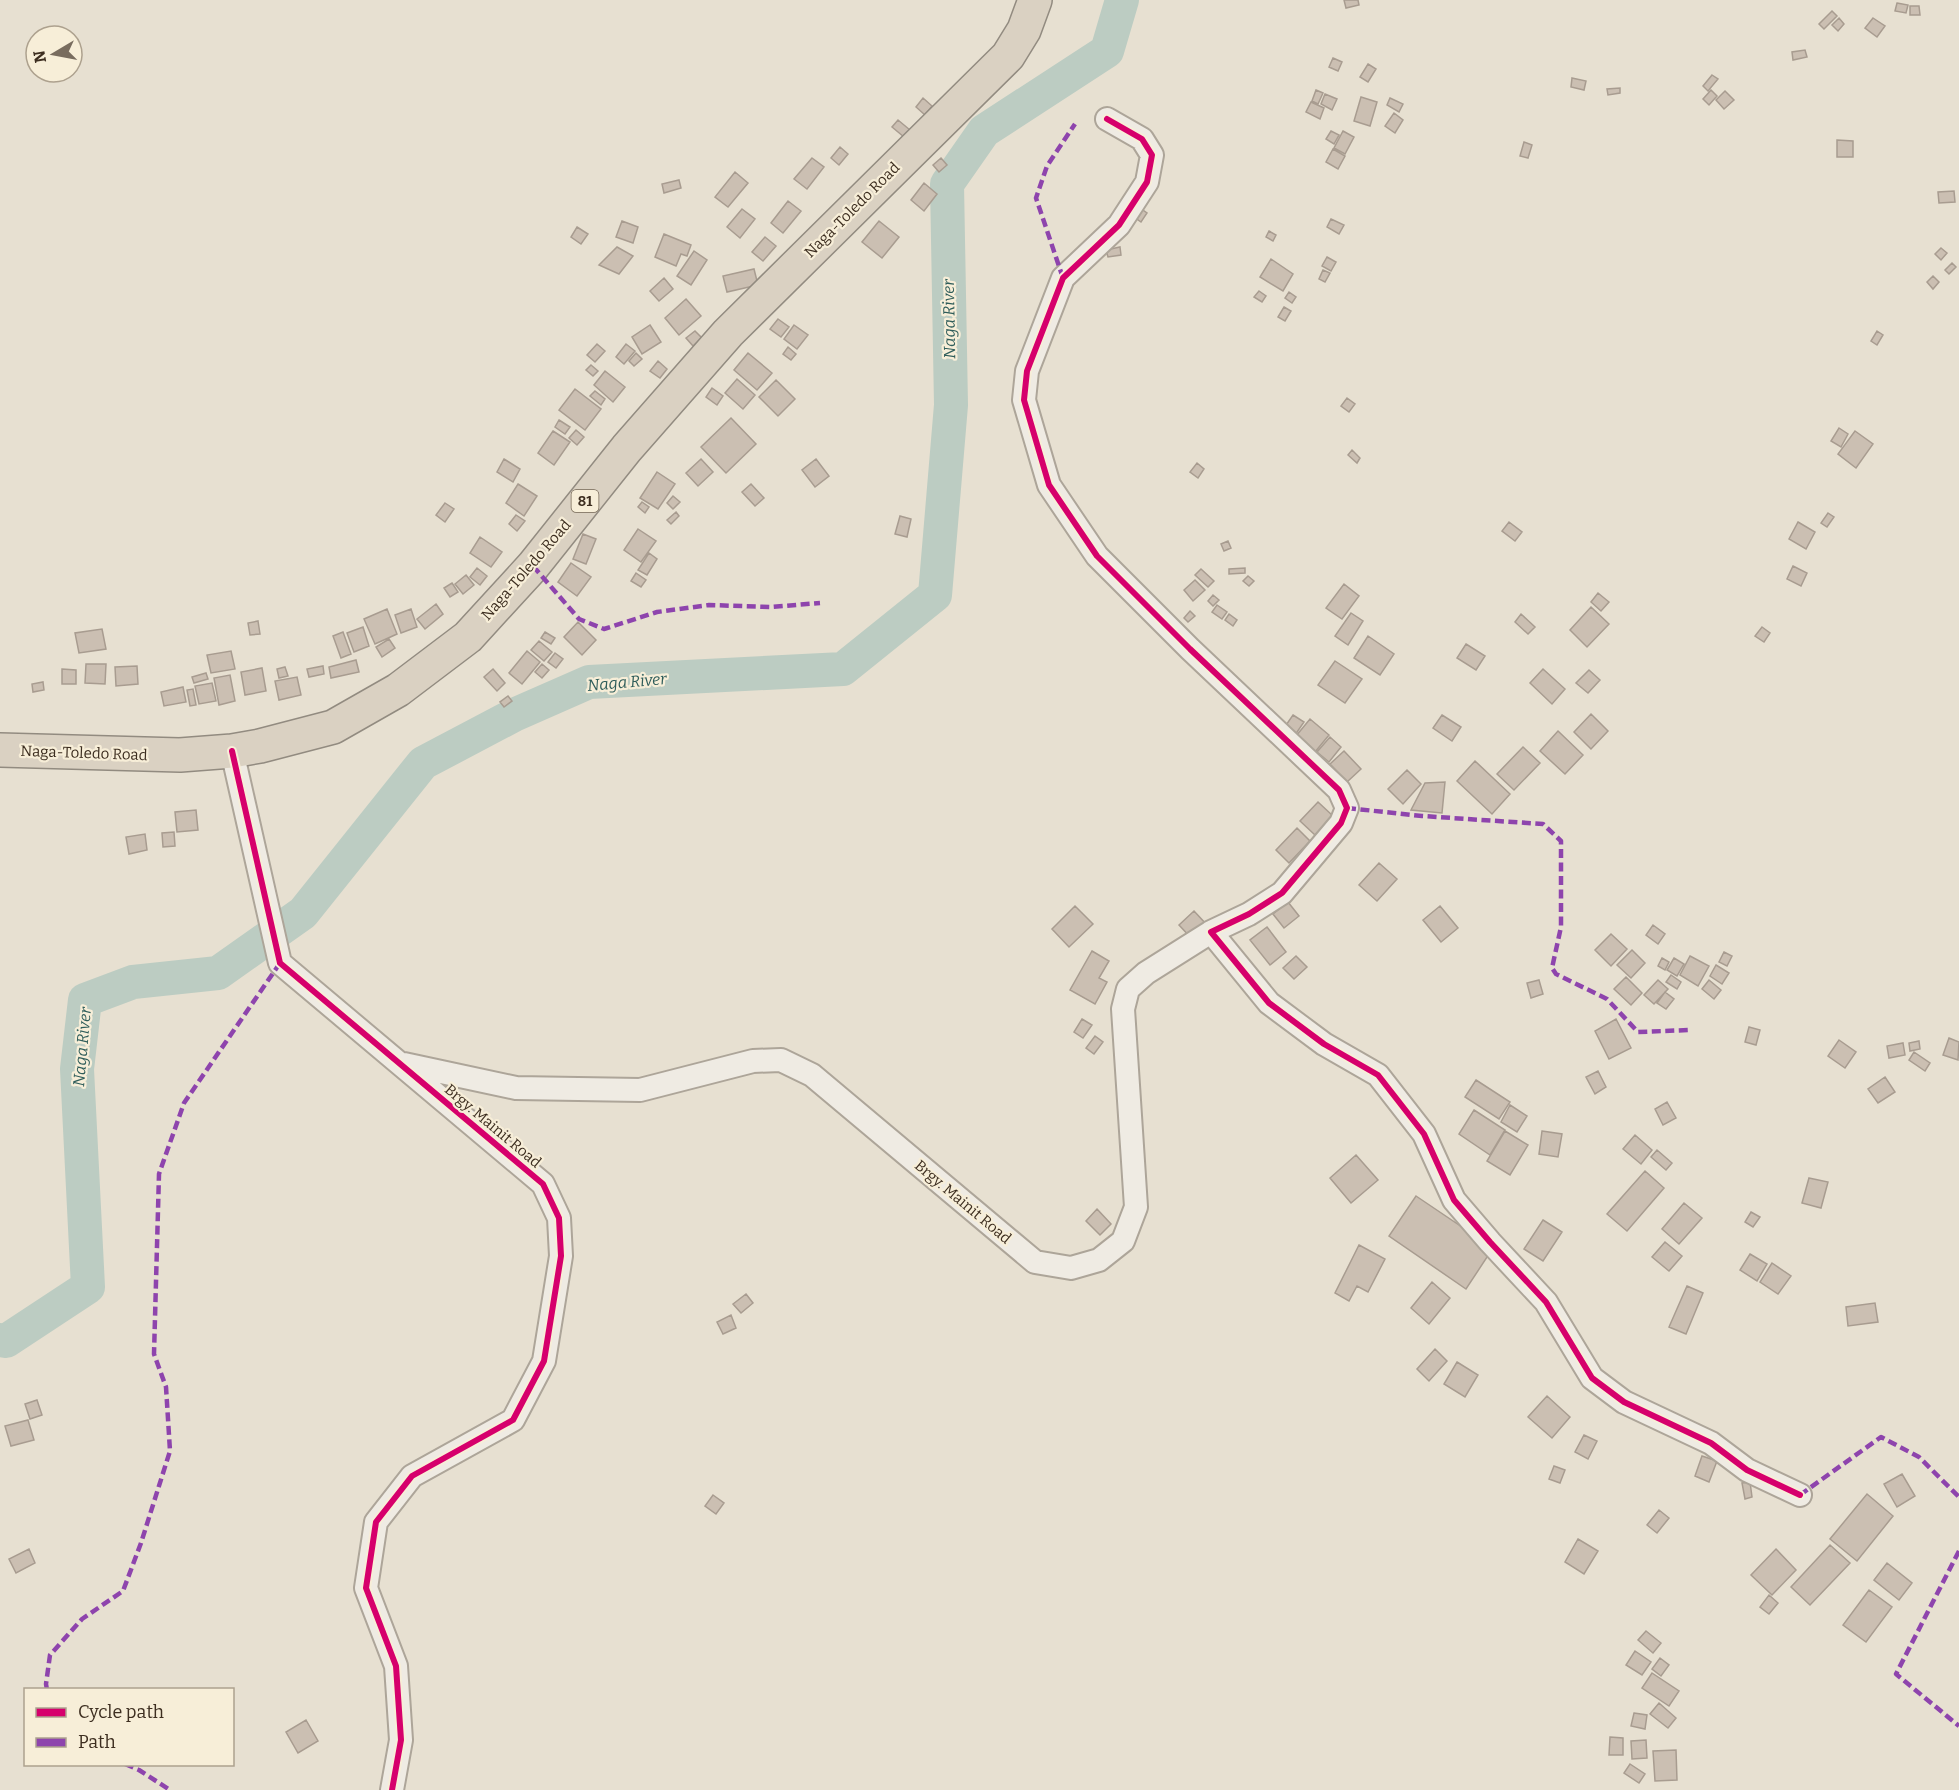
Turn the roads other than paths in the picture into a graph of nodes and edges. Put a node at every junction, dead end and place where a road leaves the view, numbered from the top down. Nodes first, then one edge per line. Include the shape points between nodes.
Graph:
1 (1035, 0) edge
2 (1107, 119) dead end
3 (0, 750) edge
4 (232, 751) junction
5 (1211, 932) junction
6 (400, 1063) junction
7 (1800, 1495) dead end
8 (392, 1790) edge

1 - 4 highway, Naga-Toledo Road / 81 via 1024,30 1008,56 728,333 627,448 533,566 468,637 398,690 333,727
2 - 5 street, Brgy. Mainit Road via 1142,139 1152,155 1148,182 1119,225 1063,278 1027,371 1024,400 1049,485 1097,556 1339,790 1347,808 1341,824 1282,893
3 - 4 highway, Naga-Toledo Road / 81 via 180,755
4 - 6 street, Brgy. Mainit Road via 280,963
5 - 6 street, Brgy. Mainit Road via 1128,989 1123,1009 1136,1207 1123,1241 1099,1260 1071,1268 1035,1262 812,1075 780,1060 753,1061 640,1090 516,1088
5 - 7 street via 1269,1004 1324,1044 1378,1075 1424,1134 1454,1200 1546,1302 1592,1378 1624,1402 1711,1443 1747,1470
6 - 8 street, Brgy. Mainit Road via 543,1184 559,1218 561,1257 544,1361 513,1420 412,1476 376,1522 366,1588 396,1666 401,1740

